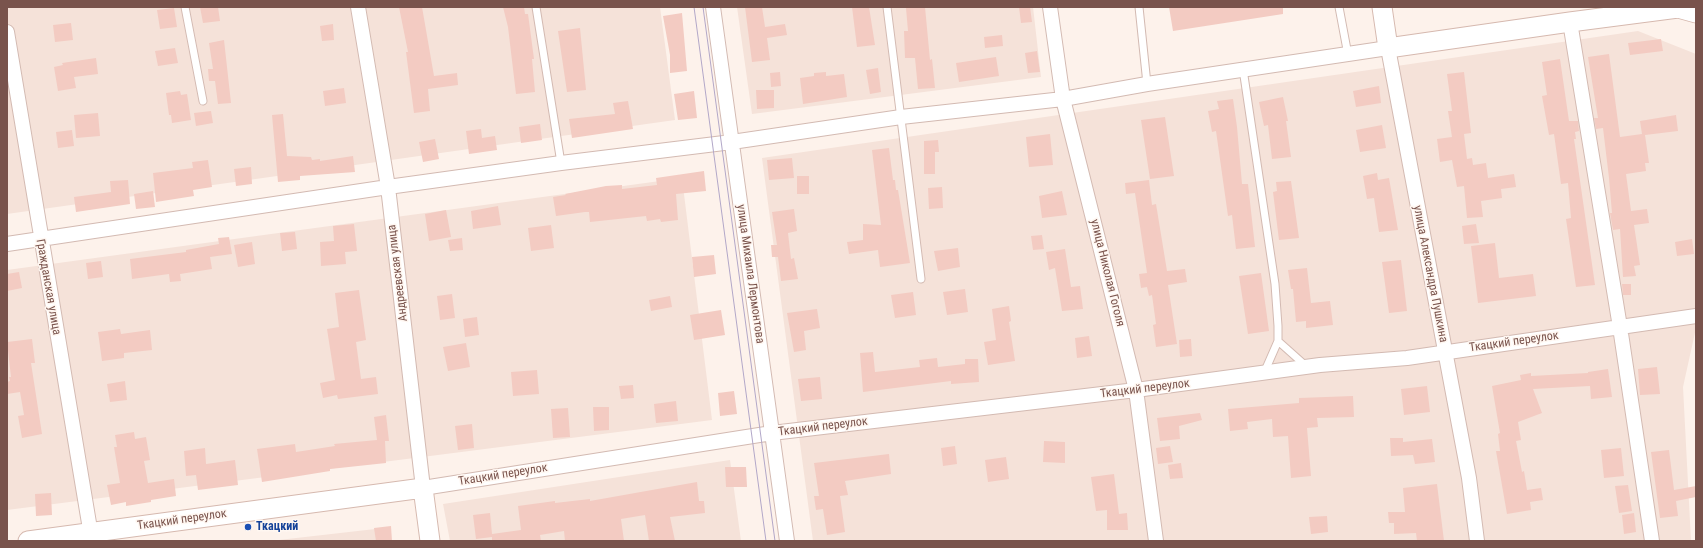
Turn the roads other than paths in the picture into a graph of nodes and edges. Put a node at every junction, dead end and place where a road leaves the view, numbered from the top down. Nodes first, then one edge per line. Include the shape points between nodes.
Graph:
1 (185, 7) edge
2 (358, 7) edge
3 (536, 7) edge
4 (713, 7) edge
5 (887, 7) edge
6 (1050, 7) edge
7 (1139, 7) edge
8 (1339, 7) edge
9 (1382, 7) edge
10 (1696, 13) edge
11 (1570, 22) junction
12 (7, 32) edge
13 (1388, 48) junction
14 (1348, 55) junction
15 (1243, 69) junction
16 (1147, 84) junction
17 (1064, 99) junction
18 (203, 101) dead end
19 (901, 117) junction
20 (732, 142) junction
21 (561, 163) junction
22 (388, 187) junction
23 (40, 239) junction
24 (7, 244) edge
25 (921, 279) dead end
26 (1696, 316) edge
27 (1620, 327) junction
28 (1278, 341) junction
29 (1445, 352) junction
30 (1307, 367) junction
31 (1264, 373) junction
32 (1136, 390) junction
33 (772, 433) junction
34 (423, 488) junction
35 (91, 536) edge
36 (28, 541) edge
37 (430, 541) edge
38 (787, 541) edge
39 (1156, 541) edge
40 (1477, 541) edge
41 (1652, 541) edge

1 - 18 lane
2 - 22 street, Андреевская улица
3 - 21 lane
4 - 20 street, улица Михаила Лермонтова
5 - 19 lane
6 - 17 street, улица Николая Гоголя
7 - 16 lane
8 - 14 lane
9 - 13 street, улица Александра Пушкина
10 - 11 street via 1678,8
11 - 13 street
11 - 27 street
12 - 23 street, Гражданская улица
13 - 14 street
13 - 29 street, улица Александра Пушкина
14 - 15 street
15 - 16 street
15 - 28 lane via 1275,284
16 - 17 street
17 - 19 street
17 - 32 street, улица Николая Гоголя
19 - 20 street
19 - 25 lane
20 - 21 street
20 - 33 street, улица Михаила Лермонтова
21 - 22 street
22 - 23 street
22 - 34 street, Андреевская улица
23 - 24 street
23 - 35 street, Гражданская улица
26 - 27 street, Ткацкий переулок
27 - 29 street, Ткацкий переулок
27 - 41 street
28 - 30 lane
28 - 31 lane
29 - 30 street, Ткацкий переулок
29 - 40 street, улица Александра Пушкина via 1469,478
30 - 31 street, Ткацкий переулок
31 - 32 street, Ткацкий переулок
32 - 33 street, Ткацкий переулок
32 - 39 street, улица Николая Гоголя
33 - 34 street, Ткацкий переулок
33 - 38 street, улица Михаила Лермонтова
34 - 35 street, Ткацкий переулок
34 - 37 street, Андреевская улица
35 - 36 street, Ткацкий переулок

